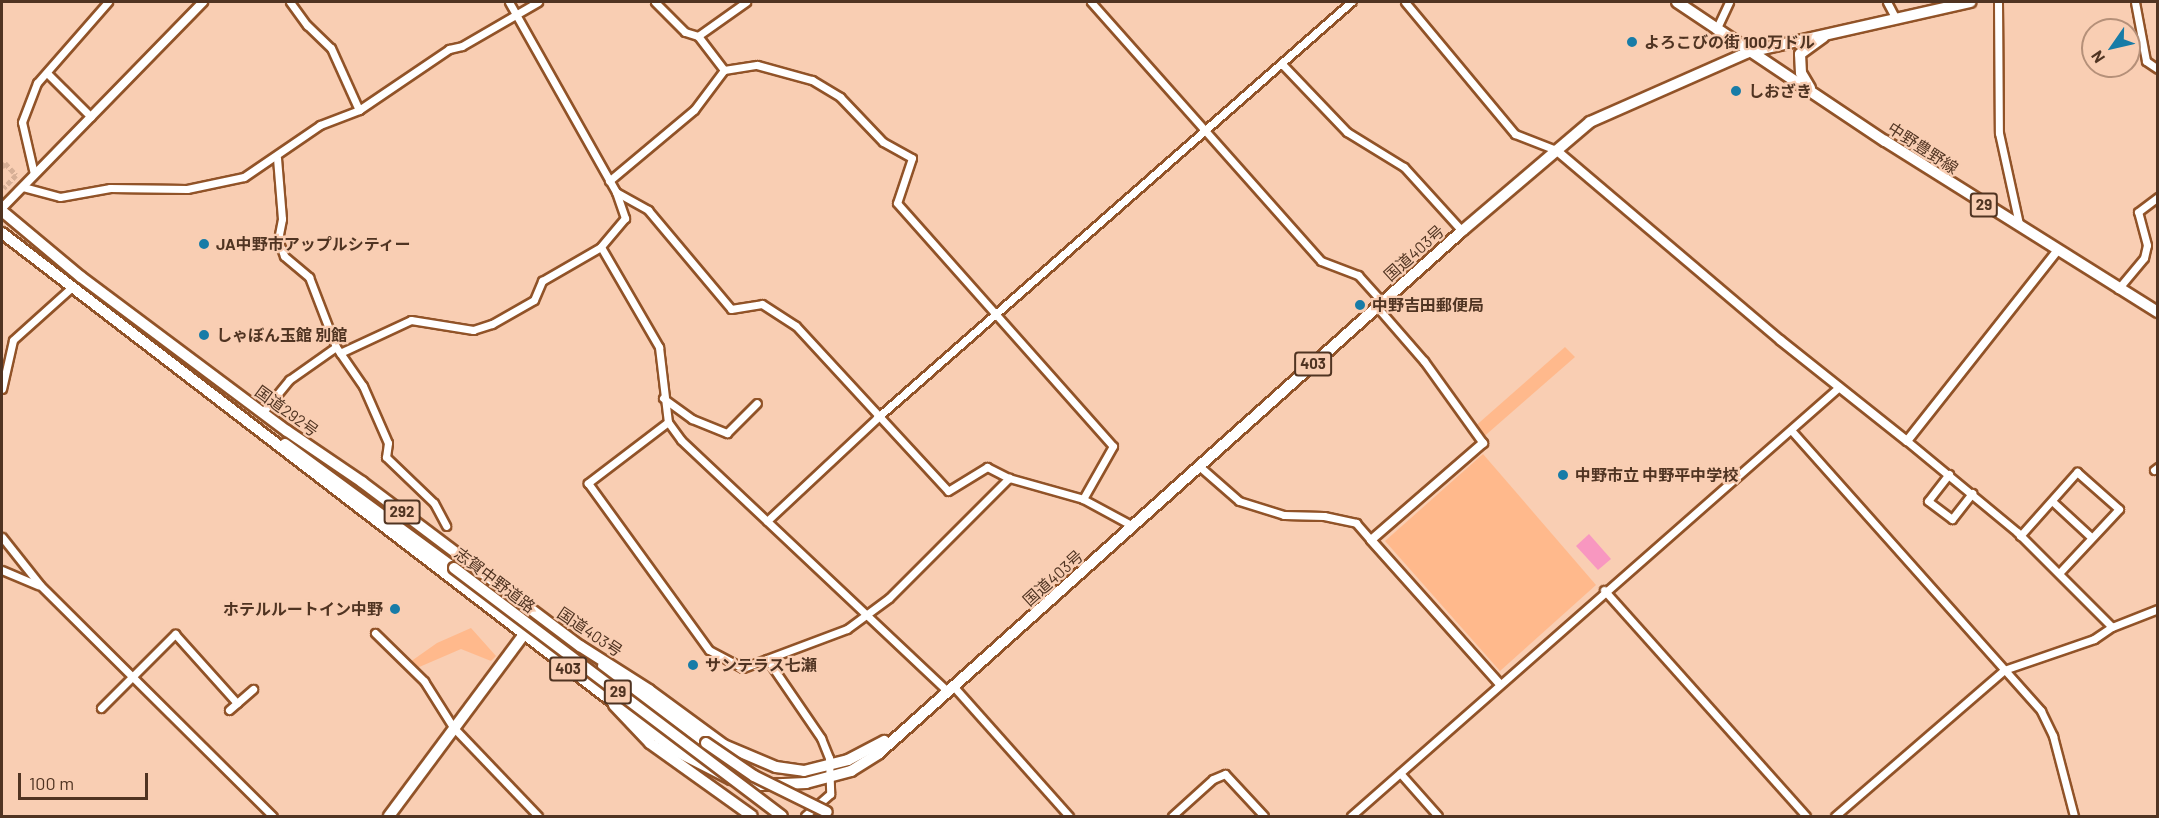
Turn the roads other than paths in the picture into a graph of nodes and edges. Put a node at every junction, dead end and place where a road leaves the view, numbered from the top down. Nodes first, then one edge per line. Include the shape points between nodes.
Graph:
1 (108, 2) edge
2 (203, 2) edge
3 (290, 2) edge
4 (509, 2) edge
5 (538, 2) edge
6 (655, 2) edge
7 (746, 2) edge
8 (1091, 2) edge
9 (1351, 2) edge
10 (1405, 2) edge
11 (1677, 2) edge
12 (1729, 2) edge
13 (1887, 2) edge
14 (1970, 2) edge
15 (1998, 2) edge
16 (2135, 2) edge
17 (519, 13) junction
18 (1896, 19) junction
19 (1716, 30) junction
20 (698, 36) junction
21 (1823, 37) junction
22 (1749, 52) junction
23 (1282, 64) junction
24 (2157, 69) edge
25 (724, 70) junction
26 (47, 73) junction
27 (1814, 93) junction
28 (359, 110) junction
29 (92, 117) junction
30 (1204, 130) junction
31 (1556, 150) junction
32 (277, 158) junction
33 (34, 174) junction
34 (609, 181) junction
35 (23, 187) junction
36 (616, 192) junction
37 (2157, 197) edge
38 (2, 209) edge
39 (2019, 227) junction
40 (1462, 231) junction
41 (2, 233) edge
42 (601, 247) junction
43 (2056, 252) junction
44 (71, 288) junction
45 (2118, 289) junction
46 (1380, 304) junction
47 (2157, 312) edge
48 (997, 315) junction
49 (338, 350) junction
50 (1839, 387) junction
51 (2, 389) edge
52 (663, 398) junction
53 (757, 403) dead end
54 (262, 413) junction
55 (877, 418) junction
56 (668, 422) junction
57 (254, 424) junction
58 (1791, 430) junction
59 (1907, 441) junction
60 (1483, 443) joint
61 (1199, 466) junction
62 (1949, 474) junction
63 (1009, 478) junction
64 (1972, 493) junction
65 (362, 498) junction
66 (1083, 499) junction
67 (2052, 501) junction
68 (767, 522) junction
69 (446, 526) dead end
70 (1133, 526) junction
71 (2020, 536) junction
72 (2, 537) edge
73 (2092, 538) junction
74 (1371, 540) junction
75 (2, 570) edge
76 (2060, 572) junction
77 (40, 585) junction
78 (1604, 590) junction
79 (2157, 609) edge
80 (866, 614) junction
81 (539, 615) junction
82 (2112, 627) junction
83 (375, 633) dead end
84 (524, 634) junction
85 (580, 646) junction
86 (767, 659) junction
87 (2004, 670) junction
88 (135, 676) junction
89 (1499, 683) junction
90 (252, 689) dead end
91 (951, 689) junction
92 (612, 702) junction
93 (237, 703) junction
94 (101, 708) dead end
95 (229, 710) dead end
96 (909, 724) junction
97 (455, 729) junction
98 (753, 760) junction
99 (830, 766) junction
100 (1400, 773) junction
101 (832, 778) junction
102 (752, 783) junction
103 (830, 814) edge
104 (273, 816) edge
105 (389, 816) edge
106 (538, 816) edge
107 (752, 816) edge
108 (782, 816) edge
109 (804, 816) edge
110 (1069, 816) edge
111 (1172, 816) edge
112 (1264, 816) edge
113 (1351, 816) edge
114 (1438, 816) edge
115 (1806, 816) edge
116 (1835, 816) edge
117 (2074, 816) edge

1 - 26 street
2 - 29 street
3 - 28 street via 331,48
4 - 17 street
5 - 17 street
6 - 20 street via 685,32
7 - 20 street
8 - 30 street
9 - 23 street
10 - 31 street via 1515,134
11 - 19 main road, 中野豊野線 / 29
12 - 19 street
13 - 18 street
14 - 18 main road, 国道403号 / 403
15 - 39 street via 1999,133
16 - 24 street via 2146,61
17 - 28 street via 462,46 449,49
17 - 34 street via 552,82
18 - 21 main road, 国道403号 / 403
19 - 22 main road, 中野豊野線 / 29
20 - 25 street
21 - 22 main road, 国道403号 / 403
21 - 27 main road via 1803,50 1799,59 1804,80
22 - 27 main road, 中野豊野線 / 29
22 - 31 main road, 国道403号 / 403 via 1621,106 1590,122
23 - 30 street
23 - 40 street via 1347,132 1404,166
25 - 34 street via 694,110
25 - 48 street via 757,65 812,80 840,97 883,142 912,158 897,202
26 - 29 street
26 - 33 street via 36,82 22,122
27 - 39 main road, 中野豊野線 / 29
28 - 32 street via 320,125
29 - 33 street
30 - 46 street via 1321,261 1358,275
30 - 48 street
31 - 40 main road, 国道403号 / 403
31 - 50 street
32 - 35 street via 244,177 187,189 110,188 60,198
32 - 49 street via 282,219 278,240 284,256 309,277
33 - 35 street
34 - 36 street
35 - 38 street
36 - 42 street via 624,218
36 - 55 street via 648,210 731,309 762,303 796,326
37 - 45 street via 2138,212 2145,251 2137,269
38 - 54 main road, 国道292号 / 292 via 81,277
39 - 43 main road, 中野豊野線 / 29
40 - 46 main road, 国道403号 / 403
41 - 44 main road, 国道292号 / 292
42 - 49 street via 542,281 534,300 492,324 473,330 411,320
42 - 52 street via 659,347
43 - 45 main road, 中野豊野線 / 29
43 - 59 street
44 - 51 street via 12,340
44 - 57 main road, 国道292号 / 292
45 - 47 main road, 中野豊野線 / 29
46 - 60 street
46 - 61 main road, 国道403号 / 403
48 - 55 street
48 - 66 street via 1113,446
49 - 54 street via 289,380
49 - 69 street via 363,386 387,443 386,457 434,503
50 - 58 street
50 - 59 street
52 - 53 street via 692,419 727,433
52 - 56 street
54 - 65 main road, 29
54 - 81 main road, 国道292号 / 292 via 362,482
55 - 63 street via 948,491 987,466
55 - 68 street
56 - 68 street via 681,440
56 - 86 street via 588,483 709,650 744,668
57 - 65 main road, 29
57 - 84 main road, 国道292号 / 292
58 - 78 street
58 - 87 street
59 - 62 street
60 - 74 street
61 - 70 main road, 国道403号 / 403
61 - 74 street via 1239,501 1284,515 1323,516 1356,523
62 - 64 street
62 - 64 street via 1928,501 1952,519
63 - 66 street
63 - 80 street via 889,598
64 - 71 street
65 - 108 main road, 志賀中野道路 / 29, bridge
66 - 70 street
67 - 71 street
67 - 73 street
67 - 73 street via 2077,472 2119,509
68 - 80 street
70 - 91 main road, 国道403号 / 403
71 - 76 street
72 - 77 street
73 - 76 street
74 - 89 street
75 - 77 street
76 - 82 street
77 - 88 street
78 - 89 street
78 - 115 street
79 - 82 street
80 - 86 street via 847,629
80 - 91 street
81 - 84 main road
81 - 85 main road, 国道403号 / 403
82 - 87 street via 2094,639
83 - 97 street via 424,681
84 - 92 main road, 国道403号 / 403
84 - 97 main road
85 - 98 main road, 国道403号 / 403 via 724,745
85 - 103 main road, 29, bridge via 753,776
86 - 99 street via 821,738
87 - 116 street
87 - 117 street via 2041,711 2053,736
88 - 93 street via 175,634
88 - 94 street
88 - 104 street
89 - 100 street
90 - 93 street
91 - 96 main road, 国道403号 / 403
91 - 110 street
92 - 102 main road, 国道403号 / 403 via 697,764
92 - 107 main road, 29 via 633,729
93 - 95 street
96 - 99 main road, 国道403号 / 403 via 871,750
96 - 101 main road, 国道403号 / 403 via 870,759
97 - 105 main road
97 - 106 street
98 - 99 main road, 国道403号 / 403 via 804,771
98 - 102 main road
99 - 101 street
100 - 113 street
100 - 114 street
101 - 102 main road, 国道403号 / 403 via 791,785
101 - 109 street via 828,798
111 - 112 street via 1225,774

